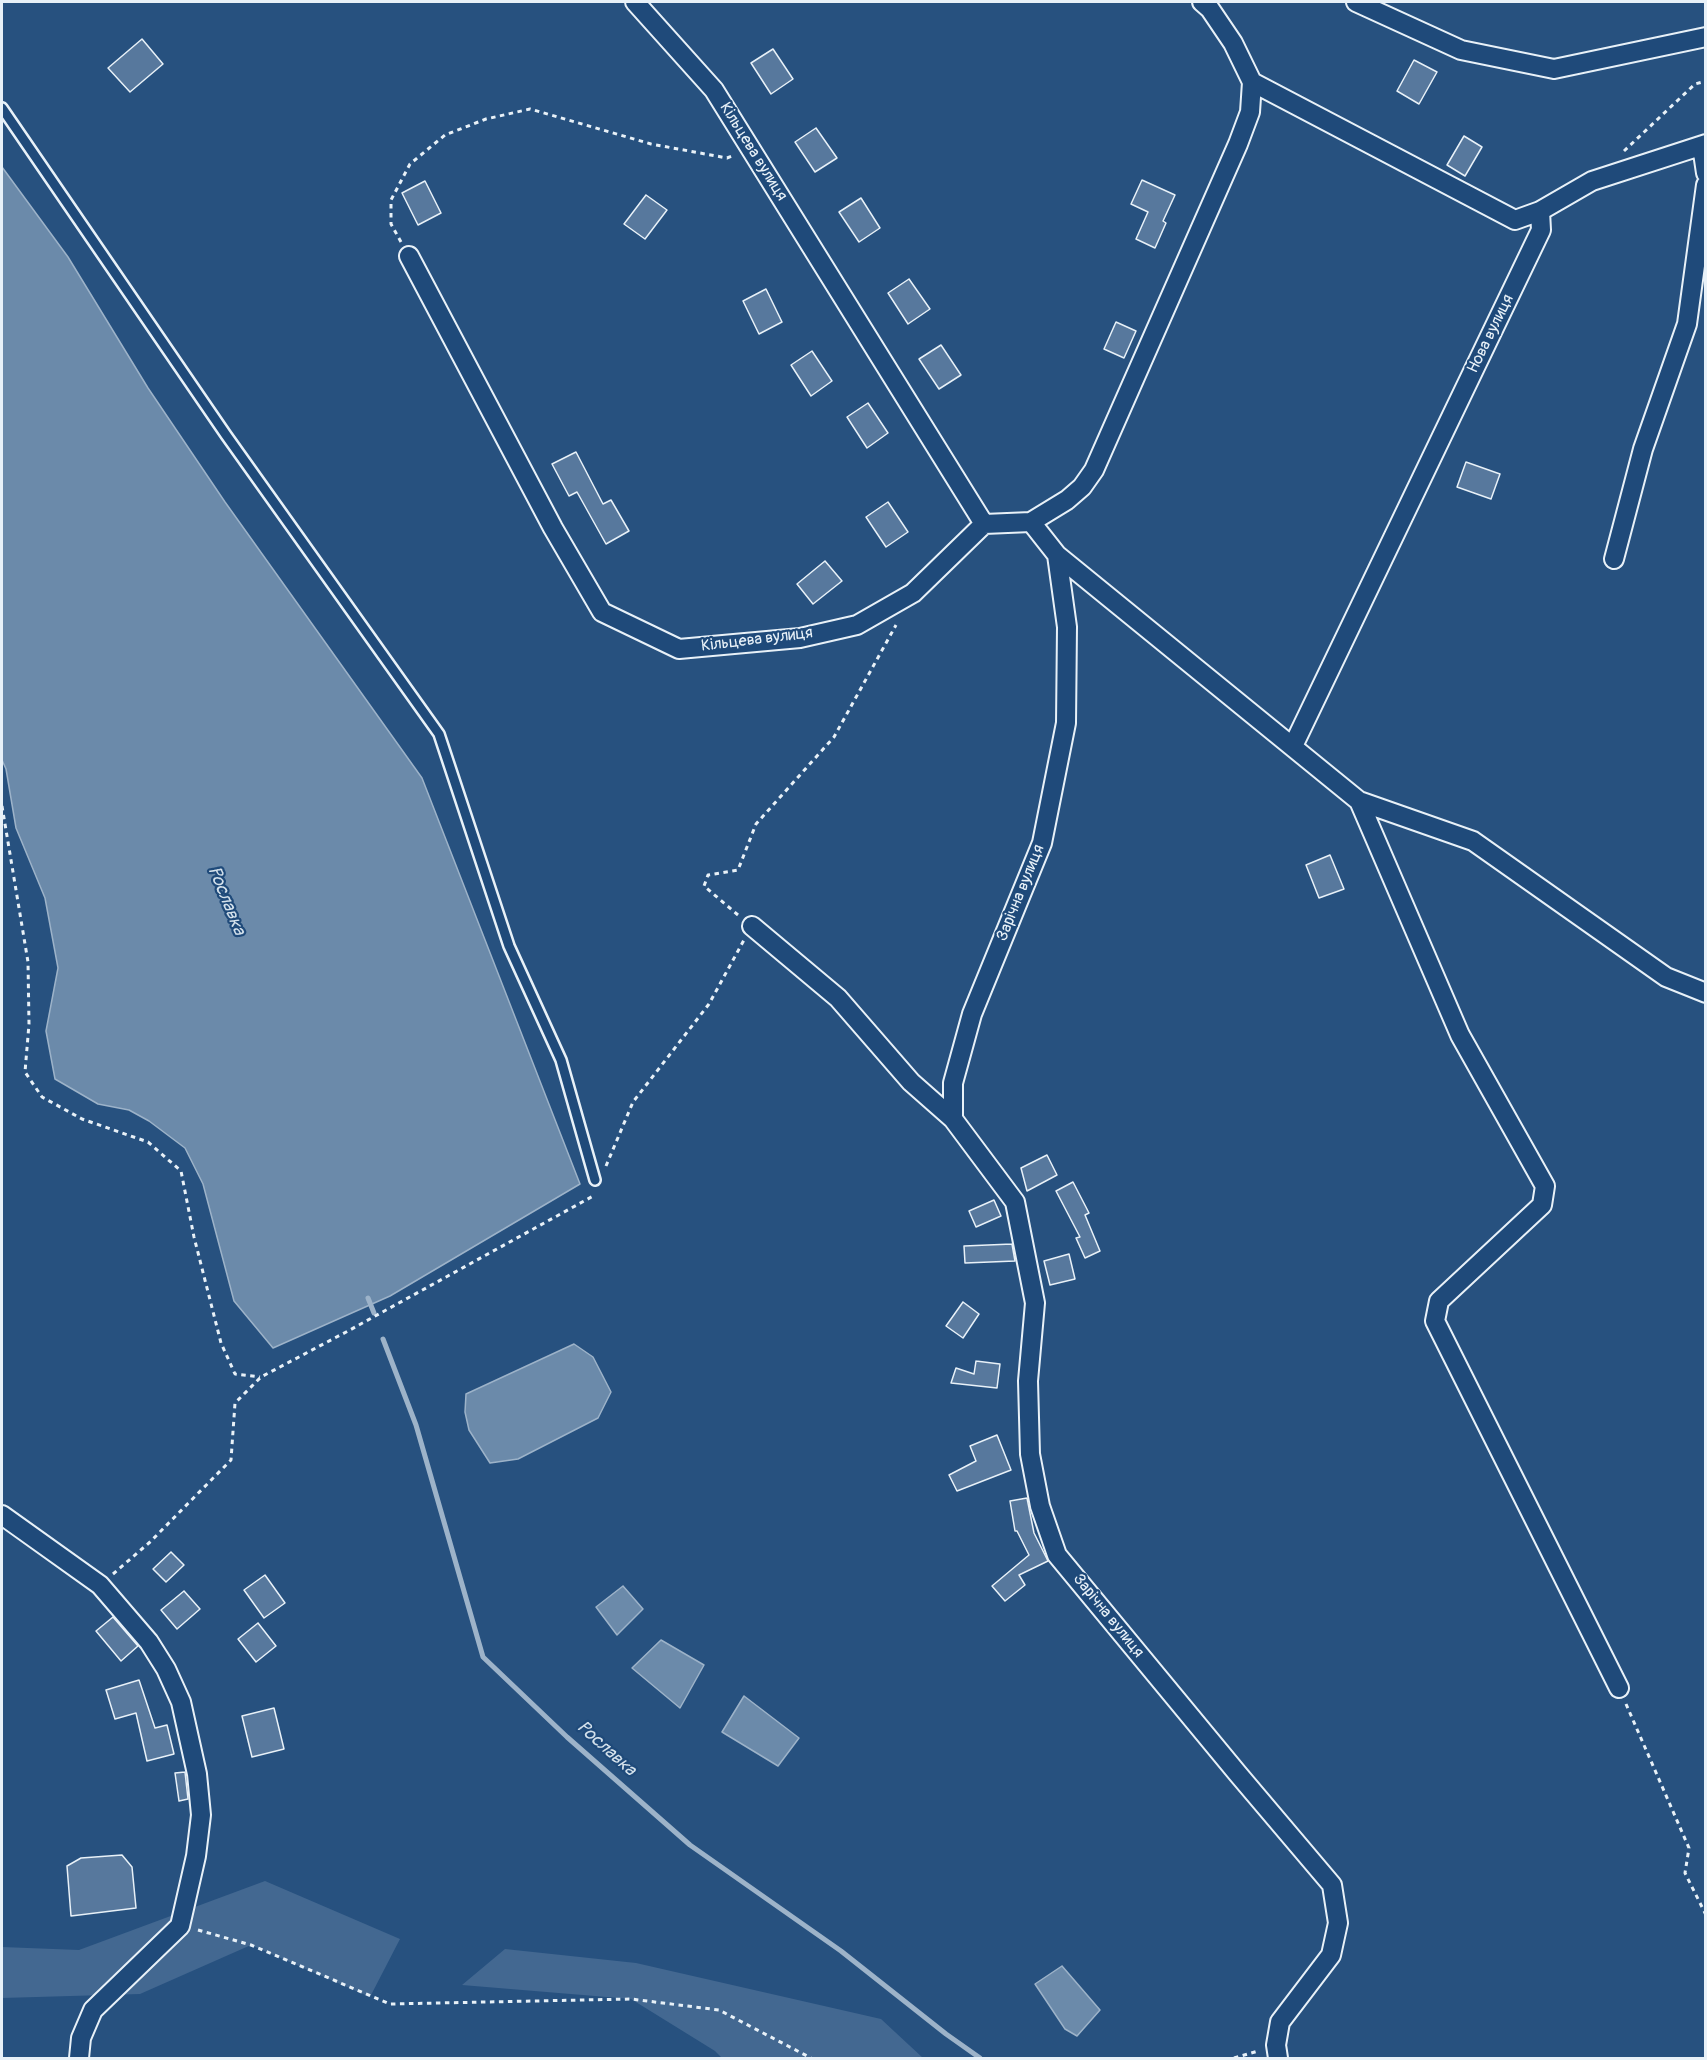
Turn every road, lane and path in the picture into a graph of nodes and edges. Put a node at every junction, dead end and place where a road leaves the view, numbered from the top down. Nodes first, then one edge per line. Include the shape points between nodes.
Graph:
1 (635, 2) edge
2 (1202, 2) edge
3 (1356, 2) edge
4 (1706, 37) edge
5 (1706, 81) edge
6 (1252, 82) junction
7 (2, 108) edge
8 (1704, 145) edge
9 (751, 149) junction
10 (1618, 157) dead end
11 (1706, 173) edge
12 (1706, 185) edge
13 (1540, 211) junction
14 (409, 256) joint
15 (1031, 522) junction
16 (984, 524) junction
17 (1058, 555) junction
18 (1614, 559) dead end
19 (896, 624) dead end
20 (1293, 746) junction
21 (1359, 801) junction
22 (2, 806) edge
23 (752, 926) junction
24 (1706, 993) edge
25 (953, 1119) junction
26 (595, 1180) junction
27 (261, 1377) junction
28 (2, 1515) edge
29 (100, 1585) junction
30 (1619, 1688) joint
31 (1706, 1915) edge
32 (180, 1926) junction
33 (1277, 2052) edge
34 (79, 2058) edge
35 (811, 2058) edge
36 (1234, 2058) edge

1 - 9 street, Кільцева вулиця via 714,90
2 - 6 street via 1233,43
3 - 4 street via 1461,50 1554,69
5 - 10 path via 1695,84
6 - 13 street via 1515,220
6 - 15 street via 1250,112 1238,144 1094,470 1067,500
7 - 26 lane via 226,435 439,734 508,946 561,1060
8 - 11 street
8 - 13 street via 1592,181
9 - 14 path via 727,158 651,144 530,109 486,119 445,135 410,164 391,200 391,224
9 - 16 street, Кільцева вулиця
12 - 18 street via 1687,324 1643,449
13 - 20 street, Нова вулиця via 1541,230
14 - 16 street, Кільцева вулиця via 553,528 602,612 679,649 800,638 857,625 913,593
15 - 16 street
15 - 17 street
17 - 20 street
17 - 25 street, Зарічна вулиця via 1067,627 1066,723 1042,843 972,1014 953,1083
19 - 23 path via 834,738 756,825 738,870 708,875 704,886
20 - 21 street
21 - 24 street via 1473,841 1666,977
21 - 30 street via 1460,1035 1545,1186 1542,1205 1438,1301 1435,1321
22 - 27 path via 28,962 30,1024 25,1072 42,1097 82,1119 148,1142 181,1171 221,1343 235,1374
23 - 25 street, Зарічна вулиця via 838,998 912,1082
23 - 26 path via 709,1004 633,1102 604,1170
25 - 33 street, Зарічна вулиця via 1015,1202 1035,1303 1028,1381 1030,1454 1040,1506 1057,1555 1332,1885 1338,1923 1330,1955 1280,2022
26 - 27 path via 597,1193
27 - 29 path via 235,1403 231,1460 150,1542
28 - 29 street
29 - 32 street via 149,1642 181,1702 197,1774 201,1815
30 - 31 path via 1689,1848 1685,1873
32 - 34 street via 93,2010 81,2038
32 - 35 path via 251,1945 390,2004 631,1999 719,2010
33 - 36 path

